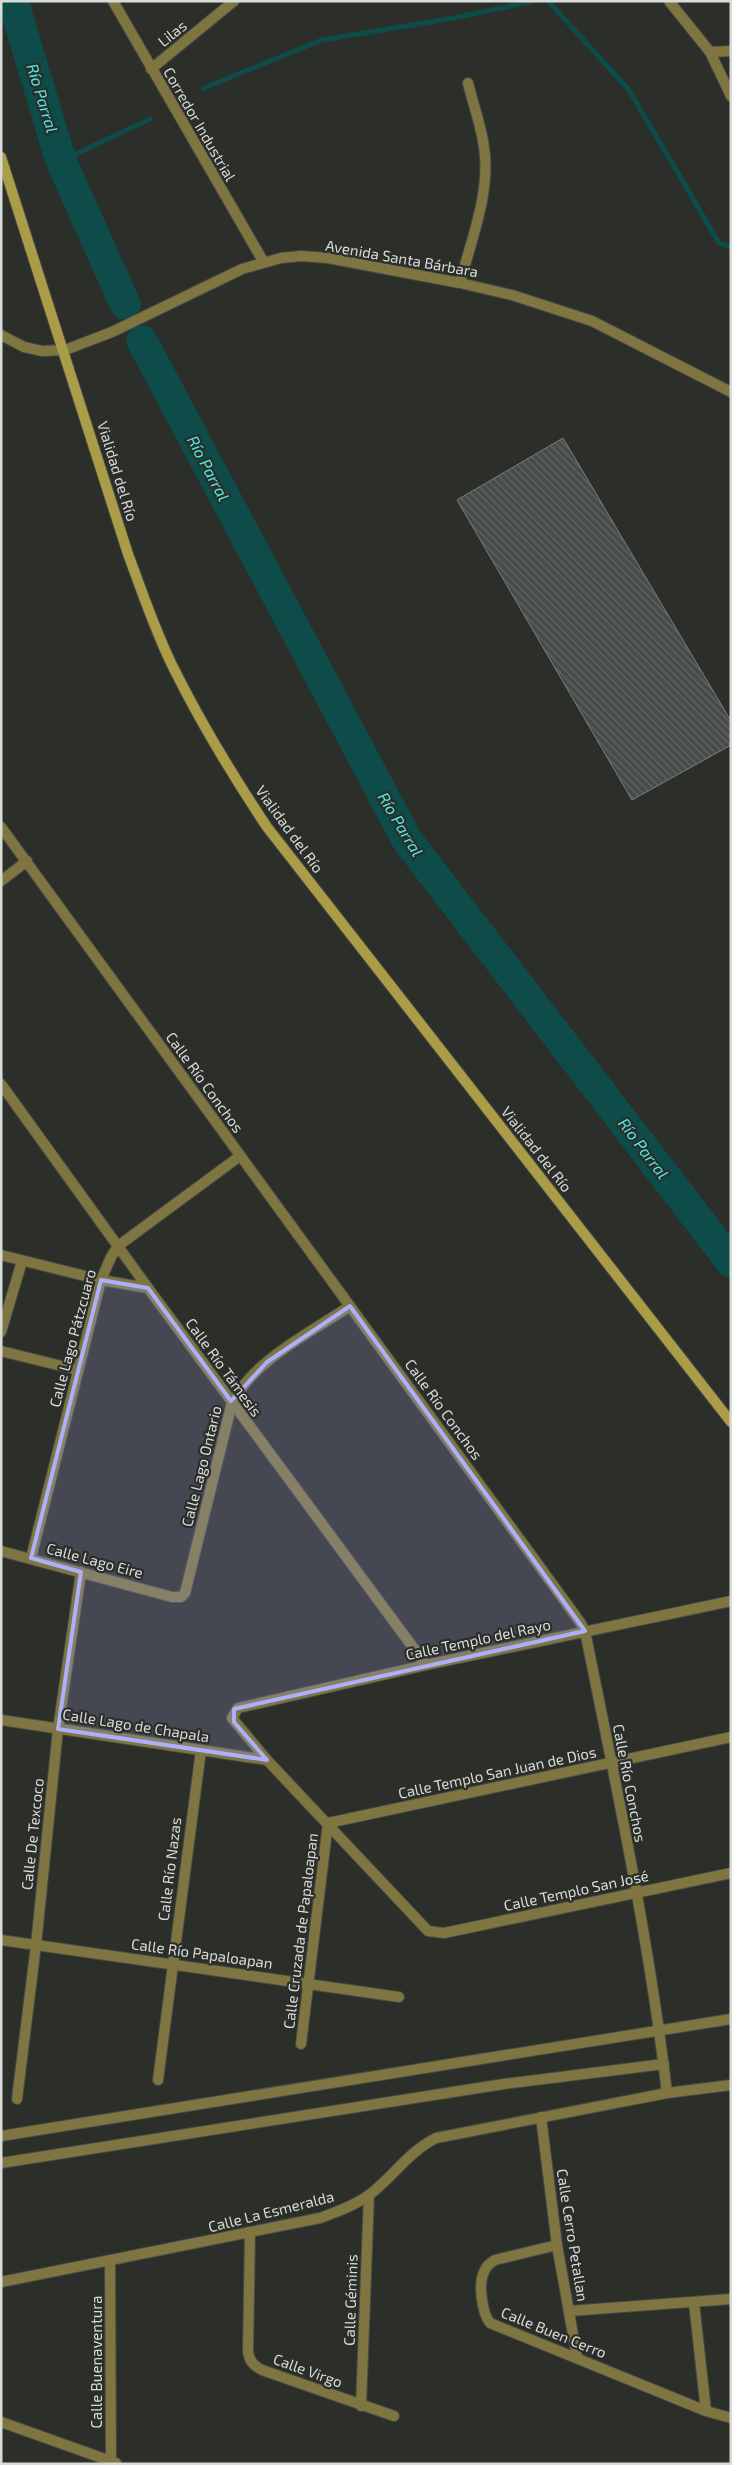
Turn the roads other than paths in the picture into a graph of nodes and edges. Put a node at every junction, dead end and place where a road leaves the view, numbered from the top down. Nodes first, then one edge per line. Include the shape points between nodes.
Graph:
1 (112, 1) edge
2 (234, 1) edge
3 (668, 1) edge
4 (731, 51) edge
5 (710, 52) junction
6 (151, 69) junction
7 (468, 83) dead end
8 (731, 96) edge
9 (1, 157) edge
10 (263, 261) junction
11 (460, 283) junction
12 (1, 335) edge
13 (65, 350) junction
14 (731, 392) edge
15 (1, 826) edge
16 (27, 861) junction
17 (1, 882) edge
18 (1, 1084) edge
19 (240, 1156) junction
20 (118, 1246) junction
21 (1, 1255) edge
22 (22, 1260) junction
23 (101, 1280) junction
24 (148, 1288) junction
25 (350, 1306) junction
26 (1, 1332) edge
27 (1, 1351) edge
28 (78, 1370) junction
29 (232, 1403) junction
30 (731, 1422) edge
31 (1, 1550) edge
32 (31, 1558) junction
33 (80, 1572) junction
34 (181, 1597) joint
35 (731, 1601) edge
36 (585, 1632) junction
37 (426, 1665) junction
38 (1, 1720) edge
39 (58, 1729) junction
40 (731, 1737) edge
41 (201, 1750) junction
42 (267, 1760) junction
43 (612, 1762) junction
44 (328, 1823) junction
45 (731, 1873) edge
46 (635, 1893) junction
47 (1, 1940) edge
48 (36, 1945) junction
49 (172, 1964) junction
50 (309, 1983) junction
51 (399, 1997) dead end
52 (731, 2019) edge
53 (660, 2031) junction
54 (300, 2044) dead end
55 (664, 2064) junction
56 (158, 2080) dead end
57 (731, 2084) edge
58 (668, 2093) junction
59 (17, 2099) dead end
60 (541, 2117) junction
61 (1, 2136) edge
62 (1, 2163) edge
63 (369, 2195) junction
64 (250, 2233) junction
65 (558, 2245) junction
66 (110, 2262) junction
67 (1, 2282) edge
68 (731, 2299) edge
69 (694, 2303) junction
70 (569, 2311) junction
71 (577, 2357) junction
72 (361, 2406) junction
73 (706, 2411) junction
74 (394, 2416) dead end
75 (731, 2418) edge
76 (1, 2422) edge
77 (114, 2463) edge

1 - 6 street, Corredor Industrial
2 - 6 street, Lilas
3 - 5 street
4 - 5 street
5 - 8 street
6 - 10 street, Corredor Industrial
7 - 11 street via 484,146 486,172
9 - 13 main road, Vialidad del Río
10 - 11 street, Avenida Santa Bárbara via 301,256 328,258
10 - 13 street, Avenida Santa Bárbara via 112,332
11 - 14 street, Avenida Santa Bárbara via 512,295 592,321
12 - 13 street, Avenida Santa Bárbara via 24,347 42,351
13 - 30 main road, Vialidad del Río via 128,554 151,616 174,670 230,771 306,879
15 - 16 street, Calle Río Conchos
16 - 17 street
16 - 19 street, Calle Río Conchos
18 - 20 street, Calle Río Támesis
19 - 20 street, Calle Lago Pátzcuaro
19 - 25 street, Calle Río Conchos
20 - 23 street, Calle Lago Pátzcuaro
20 - 24 street, Calle Río Támesis
21 - 22 street
22 - 23 street
22 - 26 street
23 - 24 street
23 - 28 street, Calle Lago Pátzcuaro
24 - 29 street, Calle Río Támesis
25 - 29 street, Calle Lago Ontario via 267,1362 249,1377
25 - 36 street, Calle Río Conchos
27 - 28 street
28 - 32 street, Calle Lago Pátzcuaro
29 - 34 street, Calle Lago Ontario via 185,1593
29 - 37 street, Calle Río Támesis
31 - 32 street, Calle Lago Eire
32 - 33 street, Calle Lago Eire
33 - 34 street, Calle Lago Eire
33 - 39 street, Calle De Texcoco
35 - 36 street, Calle Templo del Rayo
36 - 37 street, Calle Templo del Rayo
36 - 43 street, Calle Río Conchos
37 - 42 street, Calle Templo del Rayo via 238,1708 233,1713 234,1722
38 - 39 street, Calle Lago de Chapala
39 - 41 street, Calle Lago de Chapala
39 - 48 street, Calle De Texcoco
40 - 43 street, Calle Templo San Juan de Dios
41 - 42 street, Calle Lago de Chapala
41 - 49 street, Calle Río Nazas
42 - 44 street
43 - 44 street, Calle Templo San Juan de Dios
43 - 46 street, Calle Río Conchos
44 - 46 street, Calle Templo San José via 428,1931 444,1932
44 - 50 street, Calle Cruzada de Papaloapan
45 - 46 street, Calle Templo San José
46 - 53 street, Calle Río Conchos
47 - 48 street, Calle Río Papaloapan
48 - 49 street, Calle Río Papaloapan
48 - 59 street, Calle De Texcoco
49 - 50 street, Calle Río Papaloapan
49 - 56 street, Calle Río Nazas
50 - 51 street, Calle Río Papaloapan
50 - 54 street, Calle Cruzada de Papaloapan
52 - 53 street
53 - 55 street, Calle Río Conchos
53 - 61 street
55 - 58 street, Calle Río Conchos
55 - 62 street via 504,2084
57 - 58 street, Calle La Esmeralda
58 - 60 street, Calle La Esmeralda
60 - 63 street, Calle La Esmeralda via 436,2138 414,2151
60 - 65 street, Calle Cerro Petallan
63 - 64 street, Calle La Esmeralda via 320,2218
63 - 72 street, Calle Géminis
64 - 66 street, Calle La Esmeralda
64 - 72 street, Calle Virgo via 249,2359 262,2370
65 - 70 street, Calle Cerro Petallan
65 - 71 street, Calle Buen Cerro via 495,2260 488,2265 482,2279 484,2311 486,2319 497,2328
66 - 67 street, Calle La Esmeralda
66 - 77 street, Calle Buenaventura
68 - 69 street
69 - 70 street
69 - 73 street
70 - 71 street, Calle Cerro Petallan
71 - 73 street, Calle Buen Cerro
72 - 74 street, Calle Virgo
73 - 75 street, Calle Buen Cerro
76 - 77 street

